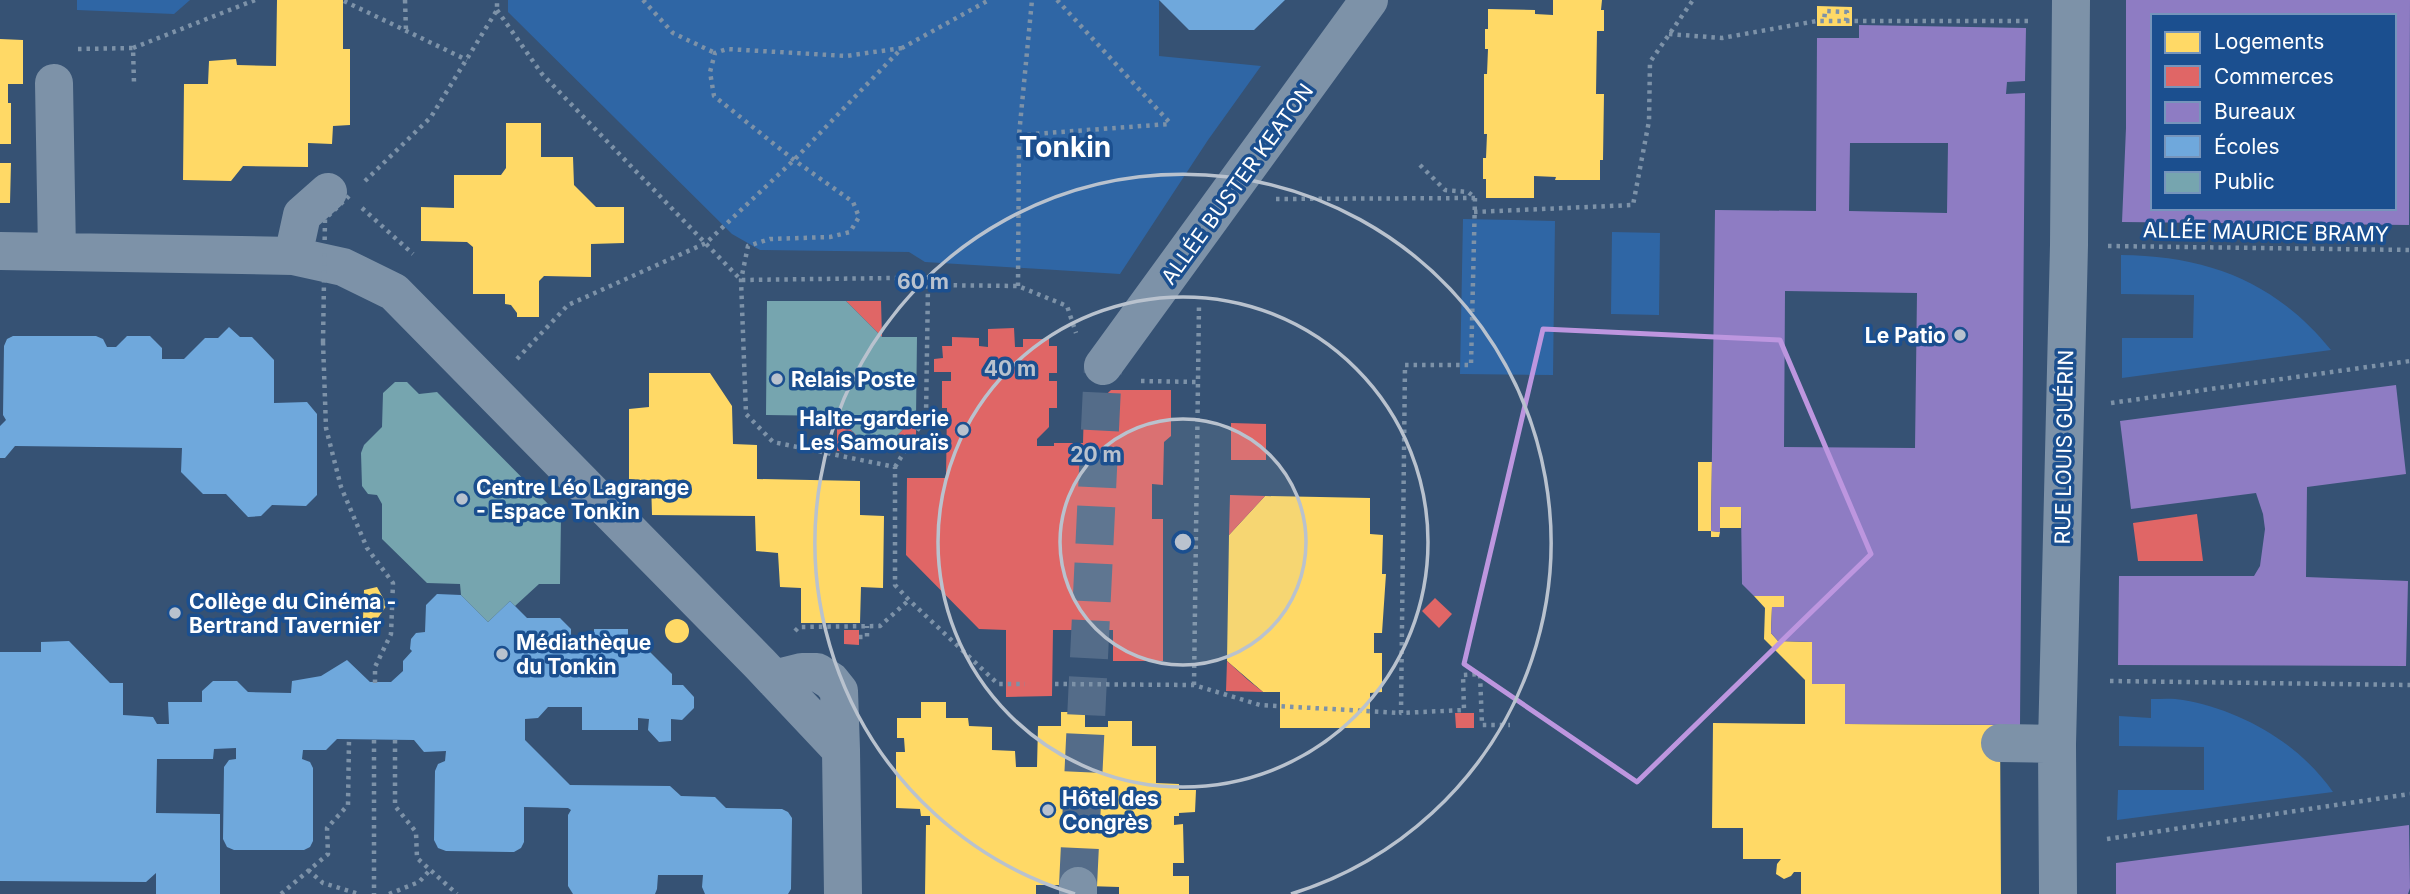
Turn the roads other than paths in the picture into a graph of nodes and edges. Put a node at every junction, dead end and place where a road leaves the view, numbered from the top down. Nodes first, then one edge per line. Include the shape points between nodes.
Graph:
1 (1369, 0) edge
2 (2071, 0) edge
3 (54, 83) dead end
4 (340, 200) road end
5 (0, 250) edge
6 (57, 252) junction
7 (302, 258) junction
8 (1103, 366) tunnel mouth
9 (2000, 743) dead end
10 (2057, 744) junction
11 (843, 894) edge
12 (2058, 894) edge

1 - 8 street, ALLÉE BUSTER KEATON
2 - 10 street, RUE LOUIS GUÉRIN
3 - 6 street
4 - 7 street
5 - 6 street
6 - 7 street
7 - 11 street via 344,267 394,292 841,750
9 - 10 street
10 - 12 street, RUE LOUIS GUÉRIN

